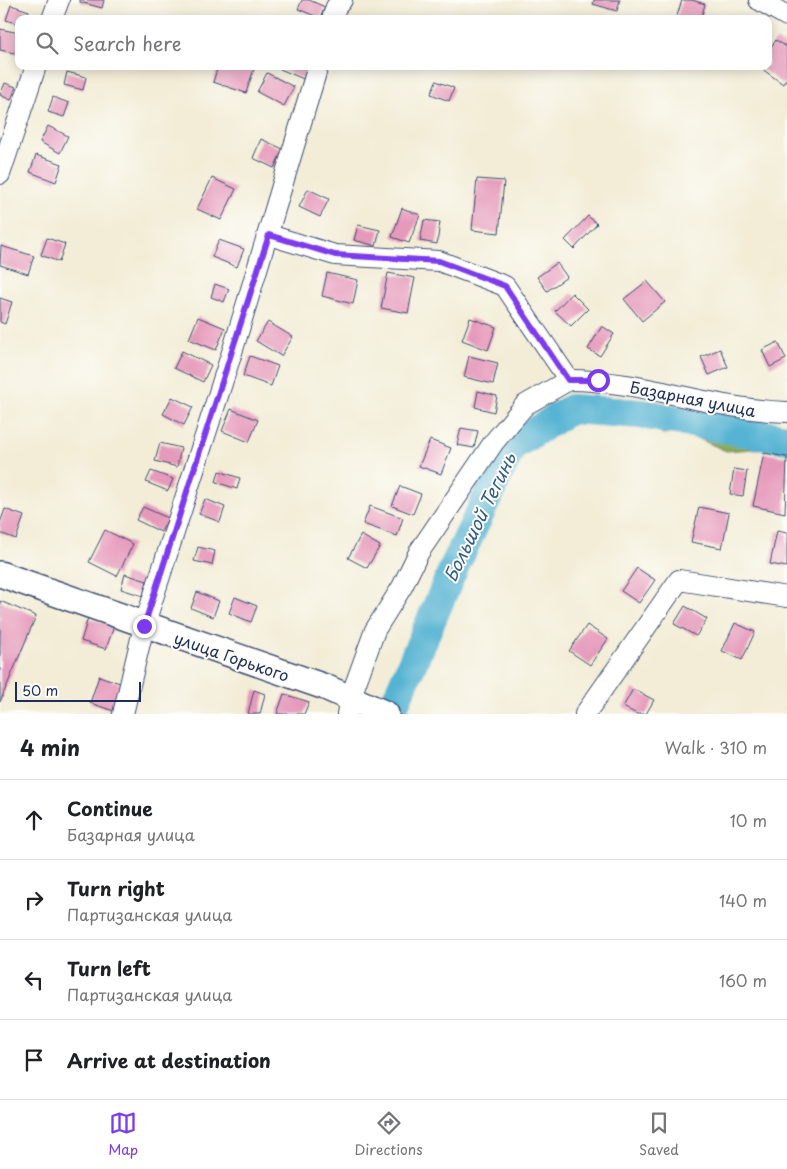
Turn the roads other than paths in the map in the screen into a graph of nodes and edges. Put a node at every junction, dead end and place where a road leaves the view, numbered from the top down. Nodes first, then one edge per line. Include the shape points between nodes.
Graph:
1 (59, 0) edge
2 (342, 0) edge
3 (759, 0) edge
4 (53, 15) edge
5 (333, 15) edge
6 (787, 16) edge
7 (35, 70) edge
8 (317, 70) edge
9 (0, 174) edge
10 (269, 235) junction
11 (568, 380) junction
12 (787, 412) edge
13 (0, 574) edge
14 (787, 597) edge
15 (144, 626) junction
16 (351, 705) edge
17 (123, 714) edge
18 (386, 714) edge
19 (585, 714) edge

1 - 4 street
2 - 5 street
3 - 6 street
7 - 9 street
8 - 10 street
10 - 11 street via 335,255 439,261 505,286
10 - 15 street
11 - 12 street, Базарная улица via 598,380 759,411
11 - 16 street via 525,405 494,442 420,552 375,630
13 - 15 street, улица Горького
14 - 19 street via 679,580
15 - 16 street, улица Горького via 324,687
15 - 17 street
16 - 18 street, улица Горького

